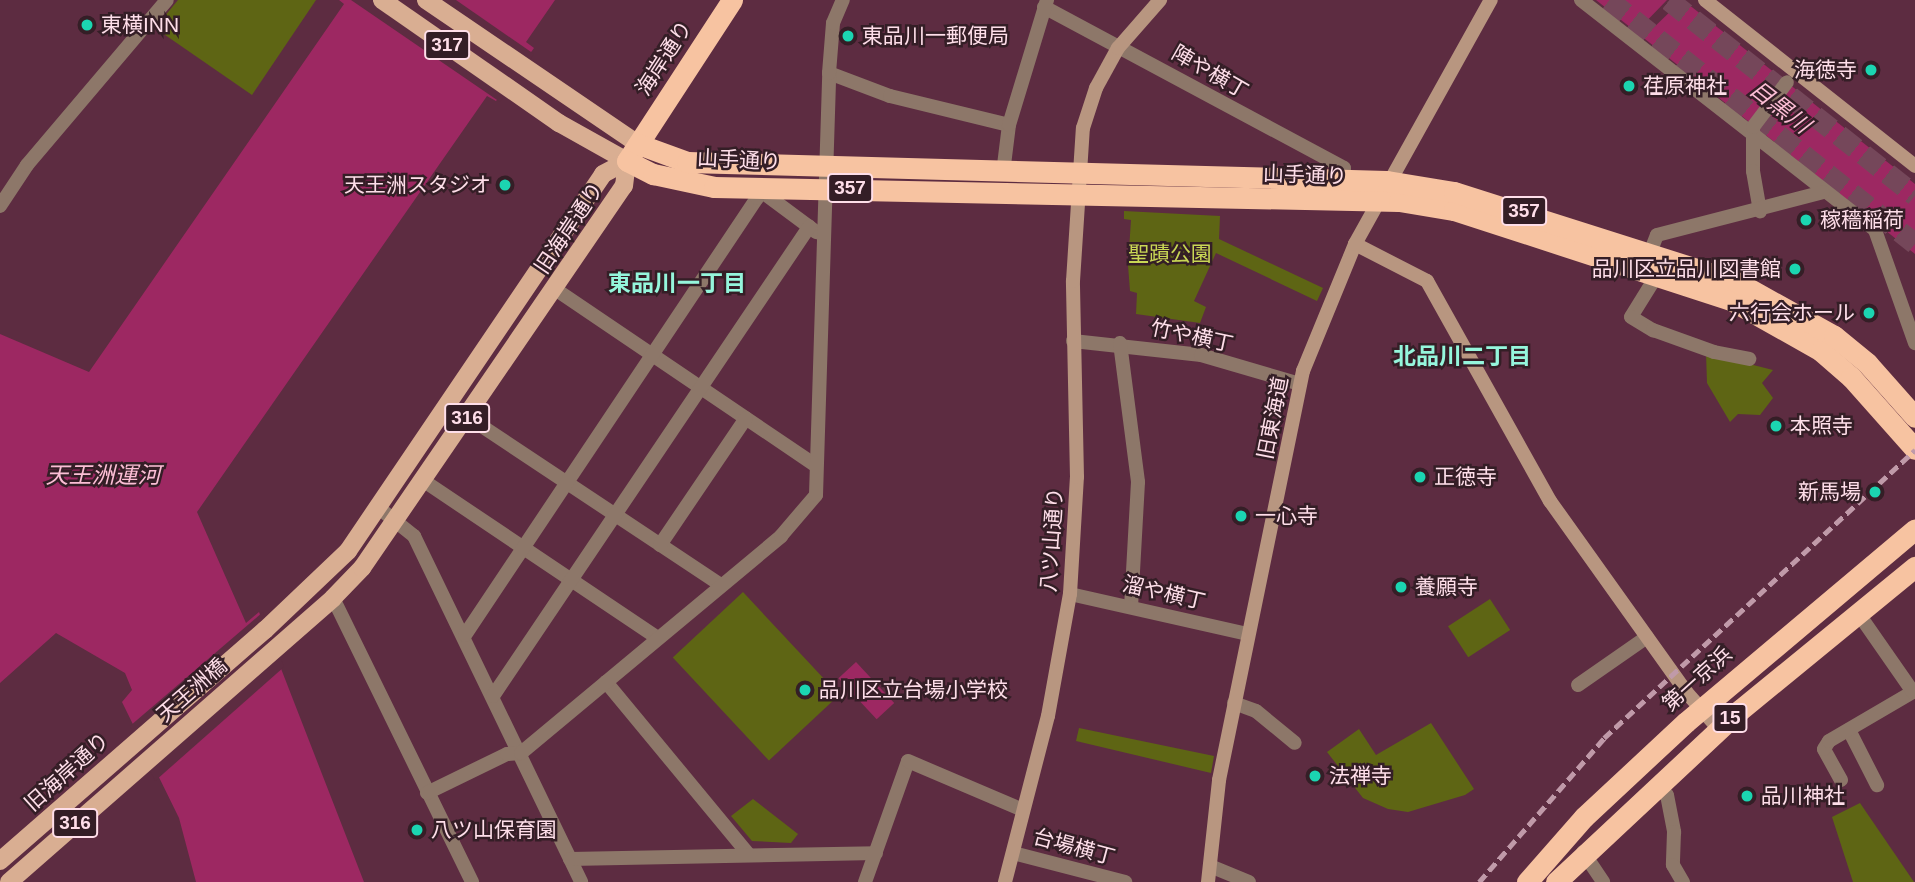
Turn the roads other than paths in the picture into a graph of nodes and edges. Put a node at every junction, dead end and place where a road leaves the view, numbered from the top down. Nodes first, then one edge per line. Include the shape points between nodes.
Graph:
1 (167, 0) edge
2 (382, 0) edge
3 (426, 0) edge
4 (732, 0) edge
5 (842, 0) edge
6 (1160, 0) edge
7 (1491, 0) edge
8 (1581, 0) edge
9 (1705, 0) edge
10 (1046, 4) edge
11 (1118, 48) junction
12 (829, 73) junction
13 (1792, 77) junction
14 (1009, 125) junction
15 (1752, 129) junction
16 (632, 153) junction
17 (1915, 166) edge
18 (1003, 173) junction
19 (825, 178) junction
20 (1343, 180) junction
21 (1388, 181) junction
22 (1078, 183) junction
23 (757, 188) junction
24 (1824, 192) junction
25 (1377, 201) junction
26 (0, 206) edge
27 (1760, 211) junction
28 (808, 227) junction
29 (823, 236) junction
30 (1354, 244) junction
31 (1650, 253) junction
32 (1657, 275) junction
33 (555, 289) junction
34 (1073, 341) junction
35 (1120, 343) junction
36 (1915, 343) edge
37 (651, 354) junction
38 (1749, 359) dead end
39 (1300, 384) junction
40 (701, 388) junction
41 (1912, 406) edge
42 (468, 417) junction
43 (746, 418) junction
44 (1915, 449) edge
45 (813, 464) junction
46 (424, 481) junction
47 (567, 483) junction
48 (379, 508) junction
49 (616, 516) junction
50 (397, 521) junction
51 (1915, 529) edge
52 (660, 545) junction
53 (524, 548) junction
54 (1915, 567) edge
55 (573, 581) junction
56 (720, 585) junction
57 (1070, 594) junction
58 (333, 598) junction
59 (1131, 606) junction
60 (1858, 613) junction
61 (265, 631) joint
62 (1248, 634) junction
63 (465, 635) junction
64 (656, 637) junction
65 (1647, 637) junction
66 (273, 651) joint
67 (606, 682) junction
68 (1578, 685) dead end
69 (492, 696) junction
70 (1234, 703) junction
71 (1701, 709) junction
72 (1718, 728) junction
73 (1849, 730) junction
74 (133, 743) joint
75 (1295, 743) dead end
76 (521, 753) junction
77 (141, 764) joint
78 (1841, 780) dead end
79 (1877, 785) dead end
80 (1654, 786) junction
81 (427, 793) junction
82 (1023, 810) junction
83 (1583, 852) junction
84 (876, 853) junction
85 (1013, 853) junction
86 (749, 855) junction
87 (570, 859) junction
88 (0, 861) edge
89 (1210, 866) junction
90 (9, 882) edge
91 (471, 882) edge
92 (581, 882) edge
93 (865, 882) edge
94 (1005, 882) edge
95 (1125, 882) edge
96 (1208, 882) edge
97 (1249, 882) edge
98 (1527, 882) edge
99 (1556, 882) edge
100 (1603, 882) edge
101 (1683, 882) edge

1 - 26 street via 27,164
2 - 16 main road, 317 via 511,90
3 - 16 main road, 317 via 526,69
4 - 16 highway, 海岸通り
5 - 12 street via 833,23
6 - 11 street, 八ツ山通り
7 - 21 street, 旧東海道
8 - 15 street
9 - 13 street
10 - 11 street, 陣や横丁
10 - 14 street
11 - 20 street, 陣や横丁 via 1344,168
11 - 22 street, 八ツ山通り via 1088,107
12 - 14 street via 926,107
12 - 19 street
13 - 15 street, bridge
13 - 17 street
14 - 18 street
15 - 24 street
15 - 27 street
16 - 19 highway, 山手通り / 357
16 - 23 highway, 山手通り / 357 via 680,181
16 - 33 main road, 旧海岸通り / 316 via 624,186
16 - 48 main road, 旧海岸通り / 316 via 603,174
18 - 19 highway, 山手通り / 357
18 - 22 highway, 山手通り / 357
19 - 22 highway, 山手通り / 357
19 - 23 highway, 山手通り / 357
19 - 29 street
20 - 21 highway, 山手通り / 357
20 - 22 highway, 山手通り / 357
21 - 25 street, 旧東海道
21 - 31 highway, 山手通り / 357 via 1479,199
22 - 25 highway, 山手通り / 357
22 - 34 street, 八ツ山通り
23 - 28 street
23 - 37 street via 757,198
24 - 27 street
24 - 36 street via 1875,230
25 - 30 street, 旧東海道
25 - 32 highway, 山手通り / 357 via 1454,209
27 - 31 street via 1657,235
28 - 29 street
28 - 40 street
29 - 45 street
30 - 39 street, 旧東海道
30 - 65 street via 1427,281 1550,501
31 - 41 highway, 山手通り / 357 via 1737,282 1795,313 1867,363
32 - 38 street via 1631,317 1665,335
32 - 44 highway, 山手通り / 357 via 1731,300 1821,351 1851,377
33 - 37 street
33 - 42 main road, 旧海岸通り / 316
34 - 35 street, 竹や横丁
34 - 57 street, 八ツ山通り via 1077,500
35 - 39 street, 竹や横丁 via 1200,355
35 - 59 street via 1138,481
37 - 40 street
37 - 47 street
39 - 62 street, 旧東海道
40 - 43 street
40 - 49 street
42 - 46 main road, 旧海岸通り / 316
42 - 47 street
43 - 45 street
43 - 52 street
45 - 56 street via 816,495 780,536
46 - 50 main road, 旧海岸通り / 316
46 - 53 street
47 - 49 street
47 - 53 street
48 - 50 street
48 - 61 main road, 旧海岸通り / 316 via 322,579
49 - 52 street
49 - 55 street
50 - 58 main road, 旧海岸通り / 316
50 - 63 street via 414,536
51 - 71 highway, 第一京浜 / 15
52 - 56 street
53 - 55 street
53 - 63 street
54 - 60 highway, 15
55 - 64 street
55 - 69 street
56 - 64 street
57 - 59 street, 溜や横丁
57 - 82 street, 八ツ山通り via 1053,694
58 - 66 main road, 旧海岸通り / 316
58 - 81 street
59 - 62 street, 溜や横丁
60 - 72 highway, 15
60 - 73 street via 1913,692
61 - 74 main road, 天王洲橋 / 316
62 - 70 street, 旧東海道
63 - 69 street
64 - 67 street
65 - 68 street
65 - 71 street
66 - 77 main road, 天王洲橋 / 316
67 - 76 street
67 - 86 street
69 - 76 street
70 - 75 street via 1256,711
70 - 89 street, 旧東海道 via 1219,780
71 - 72 street
71 - 98 highway, 第一京浜 / 15 via 1584,817
72 - 80 highway, 15
73 - 78 street via 1824,749
73 - 79 street
74 - 88 main road, 旧海岸通り / 316
76 - 81 street via 507,754
76 - 87 street
77 - 90 main road, 旧海岸通り / 316
80 - 83 highway, 15
80 - 101 street via 1667,795 1674,832 1673,865
81 - 91 street
82 - 84 street via 908,761
82 - 85 street, 八ツ山通り
83 - 99 highway, 15
83 - 100 street
84 - 86 street
84 - 93 street
85 - 94 street, 八ツ山通り
85 - 95 street, 台場横丁
86 - 87 street
87 - 92 street
89 - 96 street, 旧東海道
89 - 97 street

